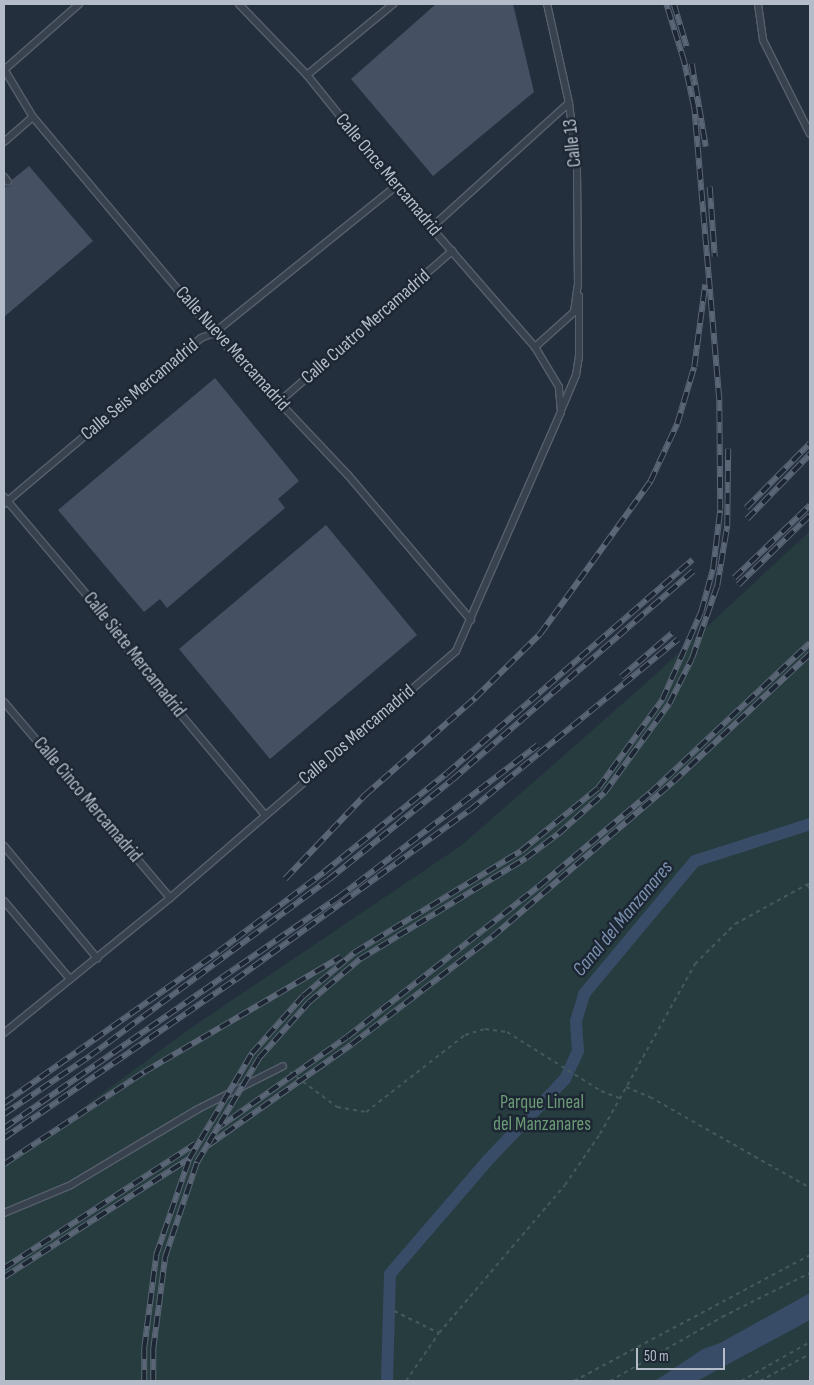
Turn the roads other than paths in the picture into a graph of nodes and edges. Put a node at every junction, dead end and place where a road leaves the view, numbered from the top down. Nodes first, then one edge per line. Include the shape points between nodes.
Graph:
1 (79, 4) edge
2 (239, 4) edge
3 (393, 4) edge
4 (547, 4) edge
5 (758, 4) edge
6 (4, 69) edge
7 (306, 75) junction
8 (569, 103) junction
9 (33, 117) junction
10 (810, 134) edge
11 (4, 142) edge
12 (396, 186) junction
13 (431, 228) junction
14 (452, 252) junction
15 (578, 284) junction
16 (214, 333) junction
17 (535, 347) junction
18 (279, 402) junction
19 (561, 412) junction
20 (5, 501) edge
21 (471, 620) junction
22 (4, 702) edge
23 (264, 814) junction
24 (4, 846) edge
25 (170, 898) junction
26 (4, 901) edge
27 (97, 958) junction
28 (68, 978) junction
29 (4, 1033) edge
30 (283, 1066) road end
31 (4, 1213) edge

1 - 6 lane
2 - 7 lane, Calle Once Mercamadrid
3 - 7 lane
4 - 8 lane, Calle 13
5 - 10 lane via 763,40
6 - 9 lane, Calle Nueve Mercamadrid
7 - 12 lane, Calle Once Mercamadrid
8 - 13 lane
8 - 15 lane, Calle 13 via 576,166
9 - 11 lane
9 - 16 lane, Calle Nueve Mercamadrid
12 - 13 lane, Calle Once Mercamadrid
12 - 16 lane, Calle Seis Mercamadrid
13 - 14 lane, Calle Once Mercamadrid
14 - 17 lane, Calle Once Mercamadrid
14 - 18 lane, Calle Cuatro Mercamadrid
15 - 17 lane, Calle 13 via 574,312
15 - 19 lane, Calle 13 via 580,356
16 - 18 lane, Calle Nueve Mercamadrid
16 - 20 lane, Calle Seis Mercamadrid via 201,338
17 - 19 lane, Calle Dos Mercamadrid via 559,387
18 - 21 lane, Calle Nueve Mercamadrid via 348,475
19 - 21 lane, Calle Dos Mercamadrid
20 - 23 lane, Calle Siete Mercamadrid via 119,633 132,656
21 - 23 lane, Calle Dos Mercamadrid via 456,652
22 - 25 lane, Calle Cinco Mercamadrid
23 - 25 lane, Calle Dos Mercamadrid
24 - 27 lane
25 - 27 lane, Calle Dos Mercamadrid
26 - 28 lane
27 - 28 lane, Calle Dos Mercamadrid
28 - 29 lane, Calle Dos Mercamadrid
30 - 31 lane via 198,1109 69,1186

